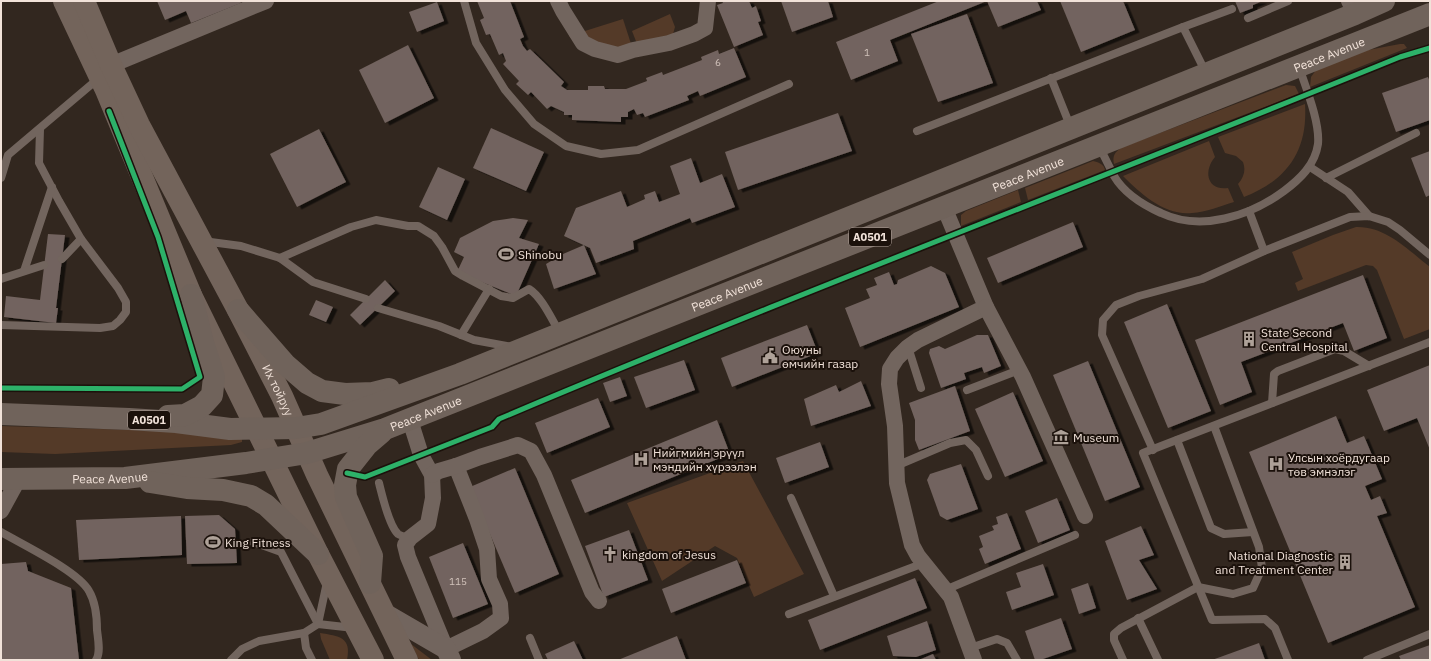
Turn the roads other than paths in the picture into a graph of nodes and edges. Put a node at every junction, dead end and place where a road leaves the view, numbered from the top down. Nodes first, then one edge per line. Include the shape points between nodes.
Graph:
1 (64, 1) edge
2 (84, 1) edge
3 (266, 1) edge
4 (464, 1) edge
5 (558, 1) edge
6 (708, 1) edge
7 (1288, 1) edge
8 (1384, 1) edge
9 (1352, 7) edge
10 (1232, 9) dead end
11 (1430, 14) edge
12 (1248, 18) dead end
13 (1183, 27) junction
14 (1299, 66) junction
15 (1207, 73) junction
16 (106, 77) junction
17 (1051, 78) junction
18 (789, 84) dead end
19 (1071, 128) junction
20 (40, 129) junction
21 (917, 131) dead end
22 (1416, 133) dead end
23 (1099, 145) junction
24 (5, 155) edge
25 (1310, 167) junction
26 (1, 178) edge
27 (1326, 178) junction
28 (52, 187) junction
29 (944, 207) junction
30 (1249, 211) junction
31 (1369, 216) junction
32 (81, 239) junction
33 (200, 241) junction
34 (1264, 251) junction
35 (1430, 255) edge
36 (280, 258) junction
37 (62, 259) dead end
38 (44, 265) dead end
39 (24, 272) junction
40 (1, 279) edge
41 (489, 289) junction
42 (191, 295) junction
43 (366, 299) dead end
44 (986, 307) junction
45 (378, 308) dead end
46 (238, 310) junction
47 (1, 325) edge
48 (560, 333) junction
49 (461, 335) junction
50 (1430, 342) edge
51 (908, 347) junction
52 (521, 349) junction
53 (1369, 366) junction
54 (1019, 370) junction
55 (460, 374) junction
56 (921, 388) dead end
57 (967, 390) dead end
58 (1272, 403) junction
59 (1, 414) edge
60 (129, 419) junction
61 (410, 420) junction
62 (1214, 426) junction
63 (296, 428) junction
64 (257, 429) junction
65 (385, 429) junction
66 (1177, 440) junction
67 (1153, 450) junction
68 (307, 453) junction
69 (272, 459) junction
70 (456, 466) junction
71 (896, 466) junction
72 (432, 475) junction
73 (988, 476) dead end
74 (125, 478) junction
75 (10, 480) edge
76 (379, 483) dead end
77 (791, 498) dead end
78 (1, 511) edge
79 (1085, 516) dead end
80 (1, 532) edge
81 (1253, 532) junction
82 (1075, 535) dead end
83 (410, 538) junction
84 (253, 542) dead end
85 (318, 554) junction
86 (924, 563) junction
87 (329, 575) junction
88 (370, 583) junction
89 (1198, 587) junction
90 (945, 590) junction
91 (834, 596) junction
92 (598, 601) dead end
93 (384, 613) junction
94 (789, 614) dead end
95 (1138, 618) junction
96 (318, 624) junction
97 (304, 633) junction
98 (1430, 634) edge
99 (530, 638) dead end
100 (364, 648) edge
101 (449, 654) edge
102 (972, 654) edge
103 (96, 660) edge
104 (231, 660) edge
105 (312, 660) edge
106 (408, 660) edge
107 (539, 660) edge
108 (1018, 660) edge
109 (1123, 660) edge
110 (1158, 660) edge
111 (1288, 660) edge
112 (1367, 660) edge

1 - 16 main road
2 - 16 main road
3 - 16 street
4 - 18 lane via 476,43 505,90 534,124 566,146 601,154 638,150
5 - 6 street via 583,43 618,55 669,43 705,28
7 - 12 lane
8 - 9 highway, Peace Avenue / A0501
9 - 15 highway, Peace Avenue / A0501
10 - 13 lane
11 - 14 highway, Peace Avenue / A0501
13 - 15 lane
13 - 17 lane
14 - 23 highway, Peace Avenue / A0501
14 - 25 lane via 1312,105 1317,131 1318,144
15 - 19 highway, Peace Avenue / A0501
16 - 20 lane
16 - 33 main road, Их тойруу via 139,125
16 - 42 main road
17 - 19 lane
17 - 21 lane
19 - 48 highway, Peace Avenue / A0501
20 - 24 lane
20 - 28 lane via 39,163
22 - 27 lane
23 - 29 highway, Peace Avenue / A0501
23 - 30 lane via 1121,185 1132,196 1162,214 1177,219 1210,221
24 - 26 lane
25 - 27 lane
25 - 30 lane via 1288,189
27 - 31 lane via 1348,192
28 - 32 lane
28 - 39 lane
29 - 44 street
29 - 61 highway, Peace Avenue / A0501
30 - 34 lane
31 - 34 lane via 1344,219
31 - 35 lane via 1382,219 1394,226
32 - 37 lane
32 - 47 lane via 126,302 126,312 120,320 113,326 100,328
33 - 36 lane via 241,246
33 - 46 main road, Их тойруу
34 - 67 lane via 1202,279 1116,305 1103,320 1102,335
36 - 41 lane via 352,227 376,220 418,226 434,236 455,271
36 - 43 lane via 313,282
38 - 39 lane
39 - 40 lane
41 - 48 lane via 501,296 513,298 529,290 534,292
41 - 49 lane
42 - 60 highway via 214,377 212,395 202,406 185,415
42 - 64 main road
44 - 51 street
44 - 54 street
45 - 49 lane
46 - 55 highway via 285,364 307,383 322,391 345,394 373,393 419,380
46 - 63 main road, Их тойруу
48 - 52 highway, Peace Avenue / A0501
49 - 52 lane
50 - 53 lane
51 - 56 lane
51 - 71 street via 890,369
52 - 55 highway, Peace Avenue / A0501
53 - 58 lane
53 - 58 lane via 1344,351 1335,349 1274,374
54 - 57 lane
54 - 79 street
55 - 63 highway, Peace Avenue / A0501 via 321,424
58 - 62 lane
59 - 60 highway, Peace Avenue / A0501
60 - 64 highway, Peace Avenue / A0501 via 230,429
61 - 65 highway, Peace Avenue / A0501
61 - 72 street via 421,455
62 - 66 lane
62 - 81 lane
63 - 64 highway, Peace Avenue / A0501
63 - 68 main road, Их тойруу
64 - 69 main road
65 - 68 highway, Peace Avenue / A0501
65 - 88 highway via 367,445 348,469 345,486 346,497 372,556
66 - 67 lane
66 - 81 lane via 1211,528 1224,534
67 - 89 lane via 1143,454
68 - 69 highway, Peace Avenue / A0501
68 - 88 main road, Их тойруу
69 - 74 highway, Peace Avenue / A0501
69 - 85 main road
70 - 72 street
70 - 92 street via 518,445 531,451 544,475
70 - 101 street via 487,549 489,579 500,604 501,618
71 - 73 lane via 950,443 966,440 976,450
71 - 86 street via 897,483 908,533 912,545
72 - 83 street via 433,498 428,524
74 - 75 highway, Peace Avenue / A0501
74 - 85 highway via 251,496 266,505
75 - 78 street
76 - 83 lane via 395,529 399,534
77 - 91 lane
80 - 103 lane via 67,570 88,590 93,598 97,621
81 - 89 lane via 1259,547 1262,568 1253,588 1233,594
82 - 90 lane
83 - 101 street via 405,545 408,557
84 - 96 lane via 281,552
85 - 87 main road
86 - 90 street
86 - 91 lane
87 - 96 lane
87 - 100 main road
88 - 93 main road, Их тойруу
89 - 95 lane
89 - 111 lane via 1212,620 1265,619 1275,628
90 - 102 street via 951,597
91 - 94 lane
93 - 101 street
93 - 106 main road, Их тойруу
95 - 109 lane via 1114,634
95 - 110 lane
96 - 97 lane
96 - 100 lane
97 - 104 lane via 259,641 242,650
97 - 105 lane via 306,648
98 - 112 lane
99 - 107 lane
102 - 108 lane via 997,639 1007,643

